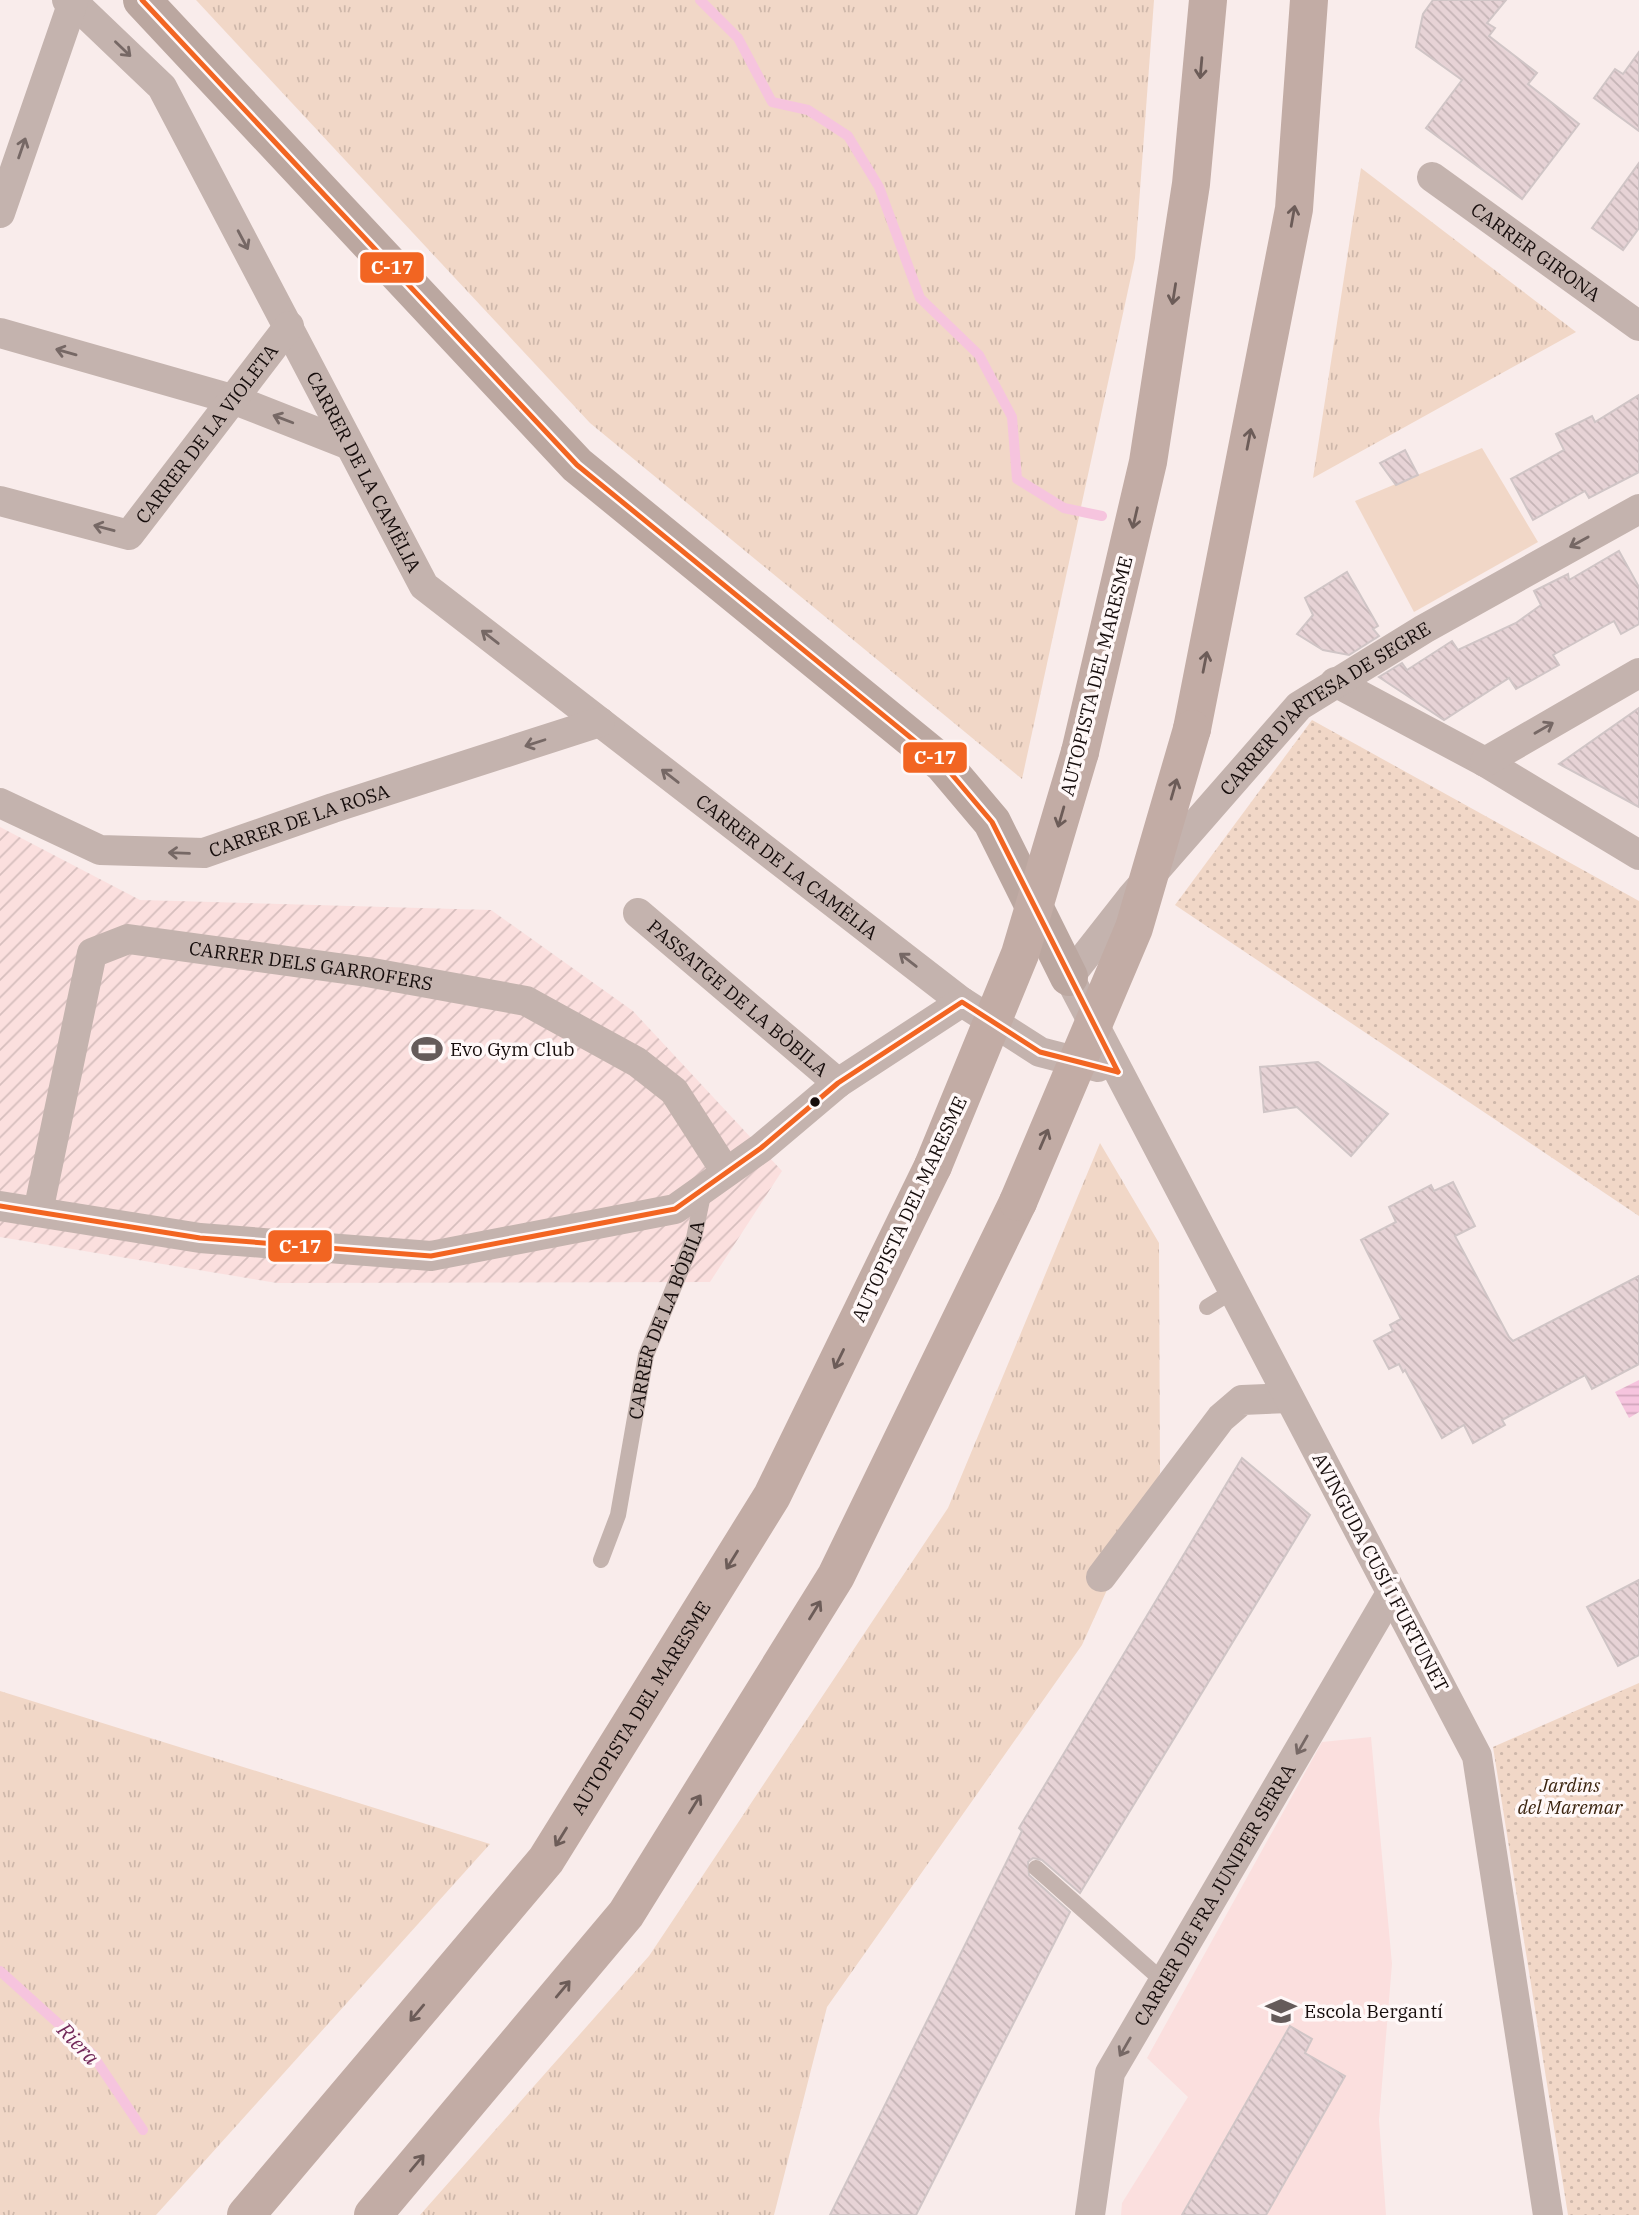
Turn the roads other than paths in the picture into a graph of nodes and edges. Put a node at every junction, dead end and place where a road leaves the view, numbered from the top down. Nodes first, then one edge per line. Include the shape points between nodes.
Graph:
1 (142, 0) edge
2 (1208, 0) edge
3 (1309, 0) edge
4 (70, 1) edge
5 (1432, 177) dead end
6 (3, 193) edge
7 (289, 326) junction
8 (1639, 326) edge
9 (0, 334) edge
10 (235, 400) junction
11 (347, 444) junction
12 (0, 501) edge
13 (1639, 509) edge
14 (1637, 678) edge
15 (1335, 682) junction
16 (600, 722) junction
17 (1485, 762) junction
18 (0, 803) edge
19 (1639, 855) edge
20 (638, 913) dead end
21 (1069, 977) junction
22 (962, 1002) junction
23 (1118, 1072) junction
24 (838, 1083) junction
25 (715, 1180) junction
26 (0, 1206) edge
27 (38, 1212) junction
28 (1233, 1291) junction
29 (1207, 1307) dead end
30 (1289, 1398) junction
31 (601, 1560) dead end
32 (1101, 1577) dead end
33 (1391, 1593) junction
34 (1036, 1868) dead end
35 (1164, 1981) junction
36 (246, 2215) edge
37 (373, 2215) edge
38 (1090, 2215) edge
39 (1548, 2215) edge

1 - 21 street via 577,465 943,764 992,822
2 -> 36 highway, AUTOPISTA DEL MARESME, bridge via 1191,184 1149,462 1080,752 1020,954 933,1166 772,1496 547,1860
37 -> 3 highway, bridge via 626,1914 836,1576 1018,1202 1134,928 1192,729 1294,209
6 -> 4 street
4 -> 7 street, CARRER DE LA CAMÈLIA via 162,87
5 - 8 street, CARRER GIRONA
7 - 10 street, CARRER DE LA VIOLETA
7 - 11 street, CARRER DE LA CAMÈLIA
10 -> 9 street
11 -> 10 street
10 -> 12 street, CARRER DE LA VIOLETA via 129,535
16 -> 11 street, CARRER DE LA CAMÈLIA via 424,586
13 -> 15 street, CARRER D'ARTESA DE SEGRE
17 -> 14 street
15 - 17 street
15 - 21 street, CARRER D'ARTESA DE SEGRE via 1300,706 1131,898
16 -> 18 street, CARRER DE LA ROSA via 204,853 100,850
22 -> 16 street, CARRER DE LA CAMÈLIA
17 - 19 street
20 - 24 street, PASSATGE DE LA BÒBILA
21 - 23 street, AVINGUDA CUSÍ I FURTUNET
22 - 23 street via 1040,1052
22 - 24 street
23 - 28 street, AVINGUDA CUSÍ I FURTUNET
24 - 25 street
25 - 27 street via 675,1209 431,1256 200,1238
25 - 27 street, CARRER DELS GARROFERS via 674,1091 637,1062 526,1001 367,972 128,939 92,953
25 - 31 lane, CARRER DE LA BÒBILA via 646,1355 618,1515
26 - 27 street
28 - 29 lane
28 - 30 street, AVINGUDA CUSÍ I FURTUNET
30 - 32 street via 1242,1400 1221,1418
30 - 33 street, AVINGUDA CUSÍ I FURTUNET
33 -> 35 street, CARRER DE FRA JUNIPER SERRA
33 - 39 street, AVINGUDA CUSÍ I FURTUNET via 1477,1756
34 - 35 lane
35 -> 38 street, CARRER DE FRA JUNIPER SERRA via 1110,2073

